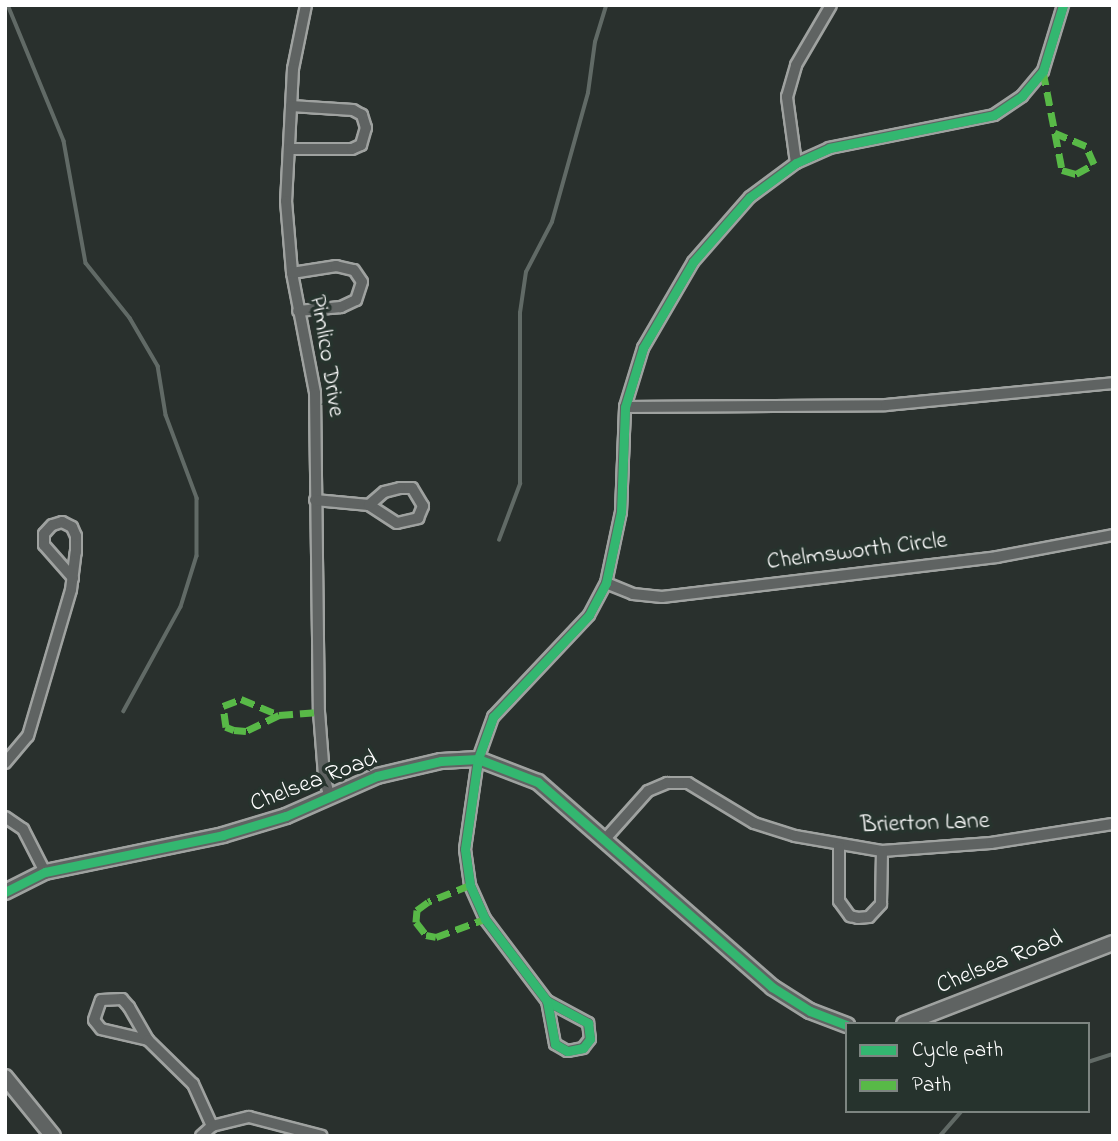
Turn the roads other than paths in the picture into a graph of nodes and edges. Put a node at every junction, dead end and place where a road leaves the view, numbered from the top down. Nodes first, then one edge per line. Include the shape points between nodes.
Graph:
1 (306, 5) edge
2 (831, 5) edge
3 (1063, 5) edge
4 (291, 106) junction
5 (289, 149) junction
6 (796, 163) junction
7 (292, 273) junction
8 (298, 312) junction
9 (1113, 383) edge
10 (625, 407) junction
11 (315, 500) junction
12 (369, 505) junction
13 (1113, 536) edge
14 (73, 578) junction
15 (606, 583) junction
16 (478, 759) junction
17 (5, 763) edge
18 (330, 798) junction
19 (5, 817) edge
20 (1113, 824) edge
21 (606, 838) junction
22 (839, 847) junction
23 (882, 851) junction
24 (45, 872) junction
25 (5, 892) edge
26 (1113, 943) edge
27 (547, 1001) junction
28 (909, 1022) edge
29 (845, 1024) edge
30 (148, 1041) junction
31 (5, 1077) edge
32 (212, 1126) junction
33 (52, 1136) edge
34 (201, 1136) edge
35 (322, 1136) edge

1 - 4 street, Pimlico Drive
2 - 6 street via 796,65 787,97
3 - 6 street via 1043,71 1022,96 994,115 964,124 860,139
4 - 5 street, Pimlico Drive
4 - 5 street via 353,110 362,115 366,128 360,145 352,149
5 - 7 street, Pimlico Drive via 286,201
6 - 10 street via 750,197 693,262 643,348
7 - 8 street, Pimlico Drive
7 - 8 street via 336,267 354,270 362,282 356,300
8 - 11 street, Pimlico Drive via 315,393
9 - 10 street via 886,405
10 - 15 street via 621,512
11 - 12 street
11 - 18 street, Pimlico Drive via 319,712
12 - 12 street via 397,523 418,518 423,506 412,488 384,492
13 - 15 street, Chelmsworth Circle via 997,557 662,597 633,594
14 - 14 street via 76,536 72,527 52,525 44,534 44,545
14 - 17 street via 28,736
15 - 16 street via 589,615 493,717
16 - 18 street, Chelsea Road via 441,761 377,776
16 - 21 street, Chelsea Road via 538,782
16 - 27 street via 465,849 471,885 485,919
18 - 24 street, Chelsea Road via 223,835
19 - 24 street via 23,829
20 - 23 street, Brierton Lane via 991,843
21 - 22 street, Brierton Lane via 648,791 667,783 688,783 754,822
21 - 29 street, Chelsea Road via 656,888 772,987 810,1012
22 - 23 street, Brierton Lane
22 - 23 street via 839,901 850,916 858,918 869,917 881,904
24 - 25 street, Chelsea Road
26 - 28 street, Chelsea Road
27 - 27 street via 555,1044 567,1051 583,1048 590,1039 587,1023
30 - 30 street via 122,999 101,1000 94,1010 101,1029
30 - 32 street via 193,1084
31 - 33 street
32 - 34 street
32 - 35 street via 249,1118

